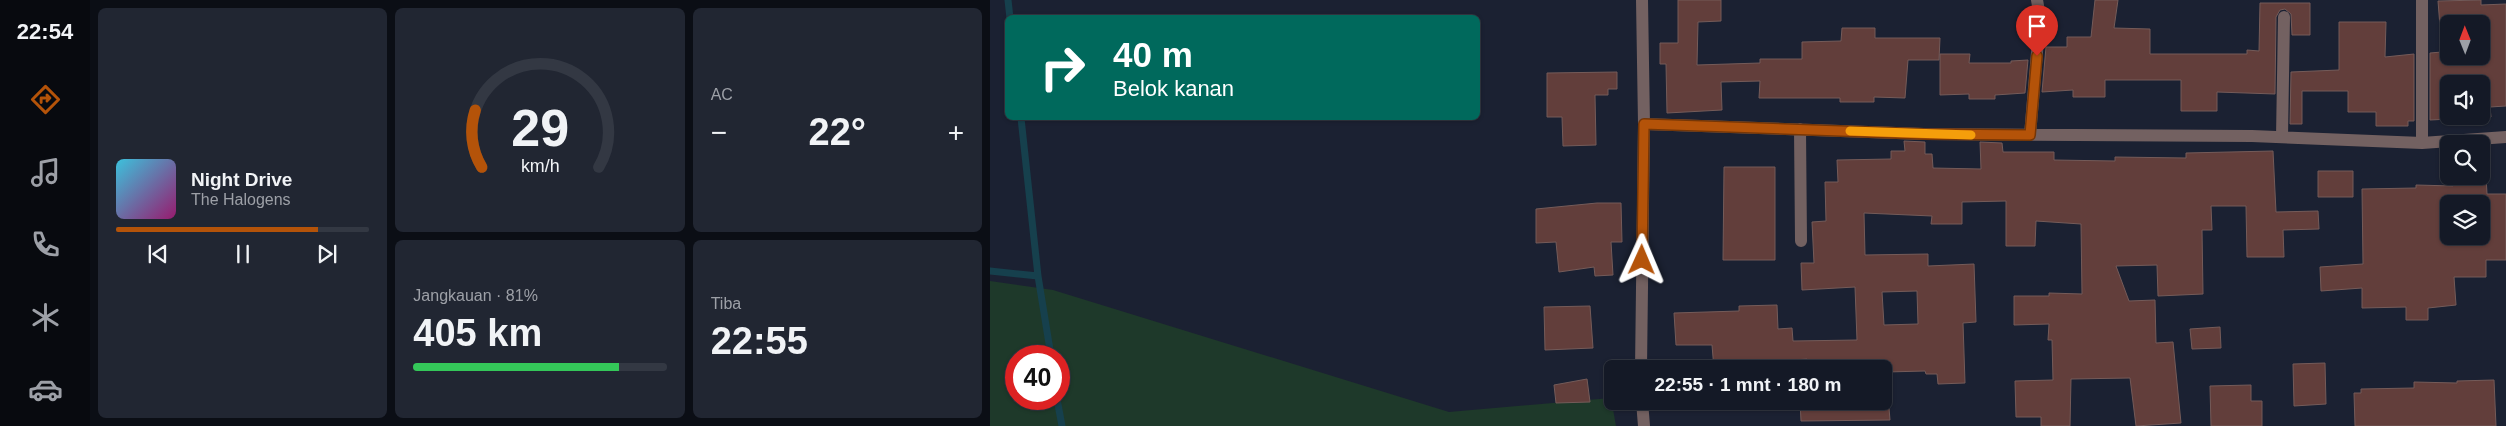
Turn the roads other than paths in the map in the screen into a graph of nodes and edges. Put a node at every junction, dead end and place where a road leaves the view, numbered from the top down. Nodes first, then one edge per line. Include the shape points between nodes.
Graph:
1 (1642, 0) edge
2 (2036, 0) edge
3 (2422, 0) edge
4 (2284, 18) dead end
5 (1644, 124) junction
6 (1800, 129) junction
7 (2030, 135) junction
8 (2282, 137) junction
9 (2506, 137) edge
10 (2422, 143) junction
11 (1801, 241) dead end
12 (1641, 360) edge
13 (1643, 410) edge
14 (1644, 426) edge

1 - 5 street
2 - 7 street via 2040,17
3 - 10 street
4 - 8 street
5 - 6 street
5 - 12 street
6 - 7 street
6 - 11 street
7 - 8 street
8 - 10 street
9 - 10 street
13 - 14 street

